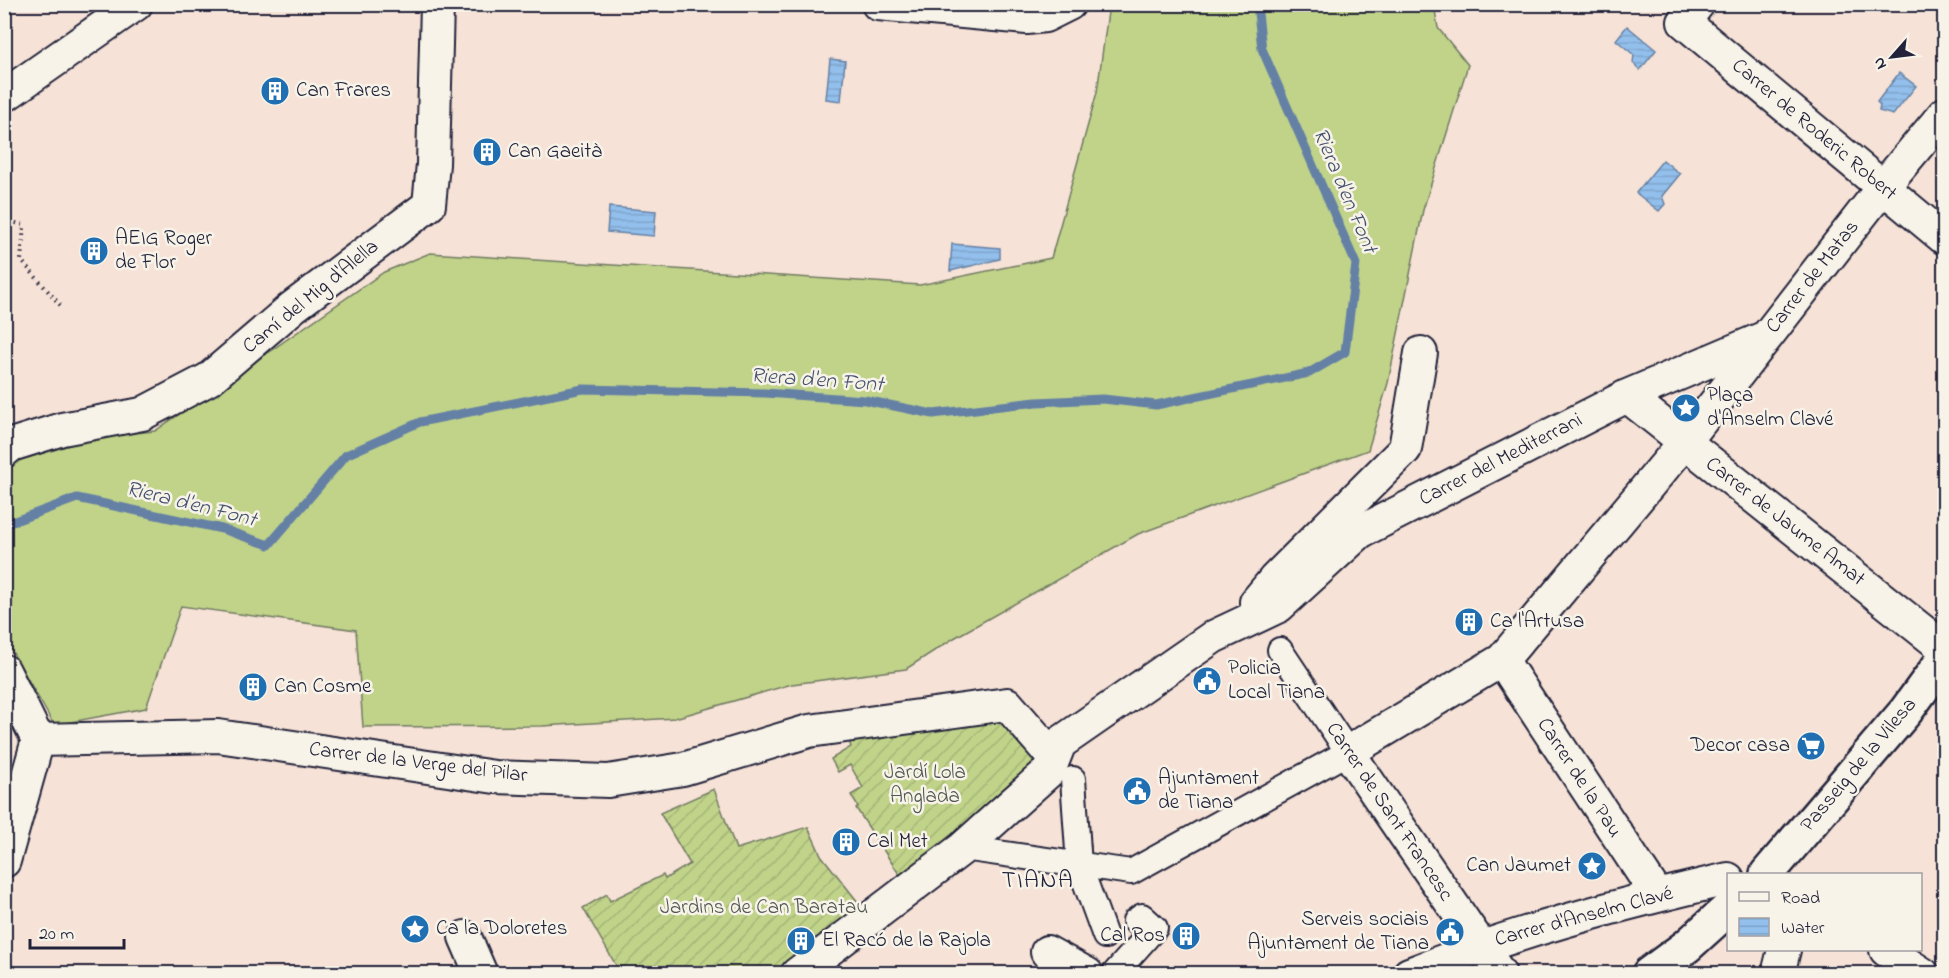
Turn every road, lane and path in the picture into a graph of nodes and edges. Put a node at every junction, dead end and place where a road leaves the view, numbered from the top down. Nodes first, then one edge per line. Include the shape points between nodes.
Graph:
1 (136, 4) edge
2 (437, 4) edge
3 (878, 4) edge
4 (1069, 4) edge
5 (1691, 13) edge
6 (4, 96) edge
7 (1944, 114) edge
8 (1883, 187) junction
9 (4, 220) edge
10 (1944, 238) edge
11 (61, 306) dead end
12 (1766, 337) junction
13 (1421, 353) dead end
14 (1627, 396) junction
15 (1684, 443) junction
16 (4, 452) edge
17 (1257, 616) junction
18 (1944, 648) edge
19 (1280, 650) dead end
20 (1944, 659) edge
21 (1502, 660) junction
22 (4, 671) edge
23 (38, 740) junction
24 (1348, 752) junction
25 (1065, 769) junction
26 (963, 848) junction
27 (4, 861) edge
28 (1079, 865) junction
29 (1769, 873) edge
30 (1727, 879) edge
31 (1657, 895) junction
32 (1727, 910) edge
33 (1135, 921) dead end
34 (1105, 936) dead end
35 (465, 937) dead end
36 (1480, 946) junction
37 (1784, 951) edge
38 (1888, 951) edge
39 (1047, 952) dead end
40 (481, 974) edge
41 (797, 974) edge
42 (1087, 974) edge
43 (1114, 974) edge
44 (1409, 974) edge
45 (1500, 974) edge
46 (1649, 974) edge
47 (1778, 974) edge
48 (1923, 974) edge

1 - 6 street
2 - 16 street, Camí del Mig d'Alella via 429,205 293,307 209,379 142,414 62,429 11,445
3 - 4 street via 1027,18 1045,16
5 - 8 street, Carrer de Roderic Robert
7 - 8 street, Carrer de Matas
8 - 10 street, Carrer de Roderic Robert
8 - 12 street, Carrer de Matas
9 - 11 path via 24,225 21,260
12 - 14 street, Carrer del Mediterrani
12 - 15 street, Carrer de Matas
13 - 17 street via 1405,449 1275,579 1256,602
14 - 15 street, Carrer de Jaume Amat
14 - 17 street, Carrer del Mediterrani via 1360,531 1279,606
15 - 18 street, Carrer de Jaume Amat
15 - 21 street, Carrer de Matas
17 - 25 street, Carrer del Mediterrani via 1213,637 1060,743
19 - 24 street, Carrer de Sant Francesc
20 - 29 street, Passeig de la Vilesa via 1906,711
21 - 24 street, Carrer de Matas
21 - 31 street, Carrer de la Pau
22 - 23 street
23 - 25 street, Carrer de la Verge del Pilar via 218,736 495,777 608,781 683,769 809,731 1007,704
23 - 27 street
24 - 28 street via 1131,872
24 - 36 street, Carrer de Sant Francesc
25 - 26 street, Carrer del Mediterrani via 1049,771
25 - 28 street
26 - 28 street
26 - 41 street, Carrer del Mediterrani
28 - 34 street
30 - 31 street, Carrer d'Anselm Clavé
31 - 36 street, Carrer d'Anselm Clavé
32 - 46 street
33 - 43 street via 1142,916 1155,928
35 - 40 street
36 - 44 street, Carrer d'Anselm Clavé
36 - 45 street, Carrer de Sant Francesc
37 - 47 street
38 - 48 street
39 - 42 street

